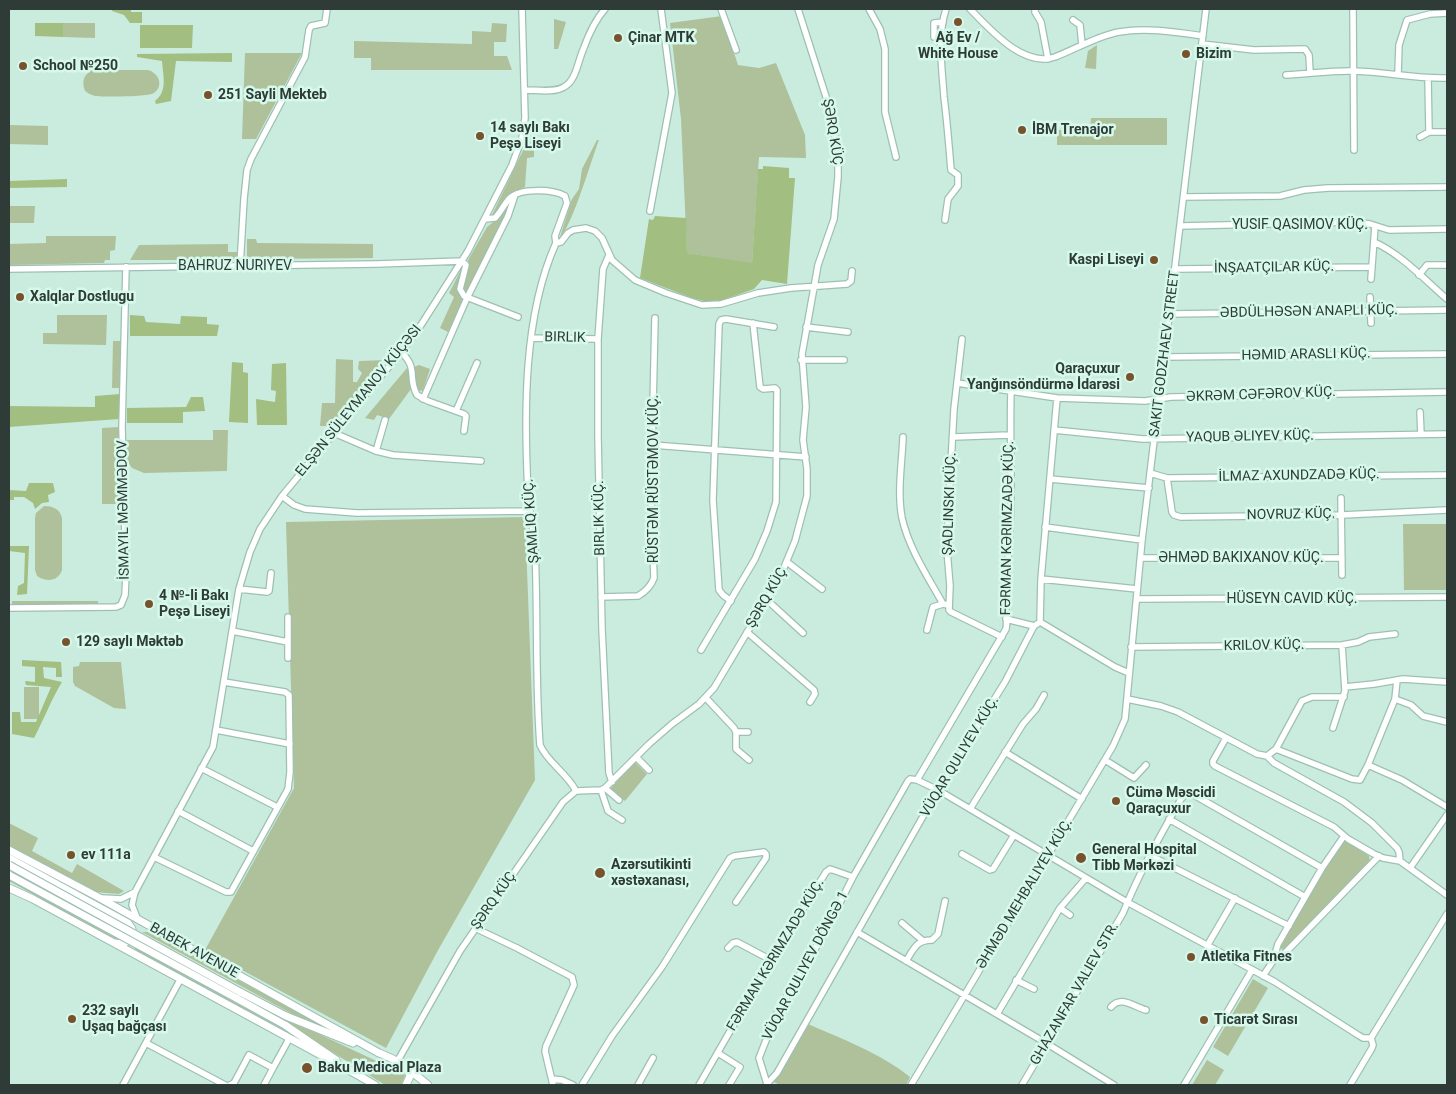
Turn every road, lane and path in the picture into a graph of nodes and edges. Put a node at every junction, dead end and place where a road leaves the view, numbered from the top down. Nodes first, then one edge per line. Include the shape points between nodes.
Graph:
1 (327, 9) edge
2 (522, 9) edge
3 (605, 9) edge
4 (661, 9) edge
5 (721, 9) edge
6 (798, 9) edge
7 (869, 9) edge
8 (946, 9) edge
9 (970, 9) edge
10 (1036, 9) edge
11 (1206, 9) edge
12 (1353, 9) edge
13 (1447, 13) edge
14 (1073, 20) dead end
15 (943, 22) junction
16 (1203, 36) junction
17 (934, 37) dead end
18 (1202, 44) junction
19 (1082, 45) junction
20 (736, 50) dead end
21 (1048, 59) junction
22 (1354, 70) junction
23 (1310, 73) junction
24 (1398, 74) junction
25 (1286, 75) dead end
26 (1447, 78) edge
27 (1428, 79) junction
28 (525, 90) junction
29 (1429, 132) junction
30 (1447, 132) edge
31 (1420, 137) dead end
32 (1354, 150) dead end
33 (896, 157) dead end
34 (1447, 187) edge
35 (515, 195) junction
36 (1184, 198) junction
37 (650, 211) dead end
38 (485, 219) junction
39 (945, 220) dead end
40 (1181, 226) junction
41 (1376, 226) junction
42 (1447, 229) edge
43 (1374, 242) junction
44 (556, 243) junction
45 (609, 255) junction
46 (462, 261) junction
47 (1447, 265) edge
48 (126, 266) junction
49 (240, 266) junction
50 (1372, 267) junction
51 (9, 269) edge
52 (1176, 269) junction
53 (852, 271) dead end
54 (1419, 275) junction
55 (1371, 279) dead end
56 (814, 286) junction
57 (1370, 297) dead end
58 (467, 298) junction
59 (1447, 299) edge
60 (1371, 310) junction
61 (1447, 310) edge
62 (1170, 314) junction
63 (518, 317) dead end
64 (655, 318) dead end
65 (753, 323) junction
66 (1371, 323) dead end
67 (774, 327) dead end
68 (806, 327) junction
69 (848, 332) dead end
70 (532, 338) junction
71 (598, 339) junction
72 (962, 339) dead end
73 (401, 352) junction
74 (1447, 354) edge
75 (1166, 356) junction
76 (801, 360) junction
77 (844, 360) dead end
78 (477, 363) dead end
79 (957, 383) junction
80 (1011, 391) junction
81 (1447, 392) edge
82 (1057, 398) junction
83 (423, 399) junction
84 (1160, 399) junction
85 (456, 411) junction
86 (1420, 412) dead end
87 (385, 420) dead end
88 (1054, 430) junction
89 (464, 431) dead end
90 (334, 433) junction
91 (1421, 434) junction
92 (1447, 434) edge
93 (1010, 435) junction
94 (903, 437) dead end
95 (954, 437) junction
96 (1155, 438) junction
97 (653, 445) junction
98 (376, 451) junction
99 (715, 451) junction
100 (776, 455) junction
101 (806, 457) junction
102 (481, 461) dead end
103 (1150, 473) junction
104 (1447, 474) edge
105 (1167, 478) junction
106 (1050, 479) junction
107 (1149, 488) junction
108 (282, 496) junction
109 (1341, 498) dead end
110 (1447, 510) edge
111 (530, 511) junction
112 (1342, 514) junction
113 (1046, 527) junction
114 (1142, 540) junction
115 (1141, 558) junction
116 (1342, 558) junction
117 (787, 562) junction
118 (271, 573) dead end
119 (1342, 575) dead end
120 (1041, 579) junction
121 (239, 589) junction
122 (822, 589) dead end
123 (1137, 589) junction
124 (601, 597) junction
125 (1447, 597) edge
126 (1137, 599) junction
127 (766, 600) junction
128 (731, 601) junction
129 (946, 605) junction
130 (9, 608) edge
131 (288, 617) dead end
132 (1006, 620) junction
133 (1040, 622) junction
134 (1034, 626) junction
135 (927, 630) dead end
136 (232, 631) junction
137 (747, 632) junction
138 (803, 633) dead end
139 (1395, 634) dead end
140 (1002, 637) junction
141 (288, 642) junction
142 (1342, 646) junction
143 (1131, 647) junction
144 (701, 650) dead end
145 (288, 658) dead end
146 (1129, 673) junction
147 (1397, 680) junction
148 (224, 682) junction
149 (1447, 682) edge
150 (1345, 687) junction
151 (1044, 695) dead end
152 (1344, 697) junction
153 (706, 698) junction
154 (1395, 698) junction
155 (1127, 699) junction
156 (810, 702) dead end
157 (1447, 722) edge
158 (1333, 728) dead end
159 (216, 730) junction
160 (736, 732) junction
161 (748, 732) dead end
162 (1226, 738) junction
163 (290, 744) junction
164 (1276, 749) junction
165 (1005, 752) junction
166 (1267, 756) junction
167 (636, 757) junction
168 (749, 760) dead end
169 (1105, 760) junction
170 (1368, 765) junction
171 (1146, 766) dead end
172 (201, 768) junction
173 (650, 770) dead end
174 (917, 780) junction
175 (612, 782) junction
176 (603, 789) junction
177 (576, 790) junction
178 (938, 790) junction
179 (1082, 798) junction
180 (619, 800) dead end
181 (278, 807) junction
182 (1447, 807) edge
183 (970, 809) junction
184 (178, 811) junction
185 (1446, 818) edge
186 (1169, 819) junction
187 (622, 820) dead end
188 (1014, 836) junction
189 (1344, 836) junction
190 (9, 850) edge
191 (253, 850) junction
192 (962, 854) dead end
193 (1048, 855) junction
194 (1149, 855) junction
195 (1379, 856) junction
196 (154, 857) junction
197 (9, 858) edge
198 (1400, 861) junction
199 (9, 866) edge
200 (1322, 868) junction
201 (1410, 868) junction
202 (9, 875) edge
203 (853, 877) junction
204 (1086, 878) junction
205 (9, 884) edge
206 (9, 888) edge
207 (135, 892) junction
208 (1447, 894) edge
209 (96, 896) junction
210 (1305, 897) junction
211 (1235, 898) junction
212 (33, 899) junction
213 (945, 901) dead end
214 (736, 902) dead end
215 (1127, 902) junction
216 (1060, 908) junction
217 (1447, 914) edge
218 (1070, 915) dead end
219 (140, 922) junction
220 (902, 922) dead end
221 (1289, 926) junction
222 (475, 928) junction
223 (857, 932) junction
224 (107, 940) junction
225 (922, 940) junction
226 (1207, 946) junction
227 (728, 948) dead end
228 (771, 960) junction
229 (906, 961) junction
230 (1273, 961) junction
231 (1252, 970) junction
232 (1263, 976) junction
233 (180, 980) junction
234 (1016, 980) junction
235 (1034, 989) dead end
236 (238, 995) junction
237 (965, 995) junction
238 (1111, 1007) dead end
239 (1146, 1010) dead end
240 (996, 1014) junction
241 (1371, 1038) junction
242 (289, 1039) junction
243 (146, 1043) junction
244 (1046, 1043) junction
245 (379, 1053) junction
246 (718, 1053) junction
247 (653, 1058) dead end
248 (399, 1064) junction
249 (274, 1068) junction
250 (365, 1080) junction
251 (552, 1082) edge
252 (123, 1085) edge
253 (225, 1085) edge
254 (234, 1085) edge
255 (264, 1085) edge
256 (375, 1085) edge
257 (406, 1085) edge
258 (428, 1085) edge
259 (573, 1085) edge
260 (582, 1085) edge
261 (638, 1085) edge
262 (698, 1085) edge
263 (729, 1085) edge
264 (766, 1085) edge
265 (911, 1085) edge
266 (1022, 1085) edge
267 (1114, 1085) edge
268 (1184, 1085) edge
269 (1350, 1085) edge

1 - 49 street via 325,24 310,26 306,57 249,164
2 - 28 street, ELŞƏN SÜLEYMANOV KÜÇƏSI
3 - 28 street via 588,38 568,85 559,89
4 - 37 street via 672,93
5 - 20 street
6 - 56 street, ŞƏRQ KÜÇ via 828,103 838,161 834,219
7 - 33 street via 880,29 885,49 885,112
8 - 15 street
9 - 21 street via 1019,52
10 - 21 street
11 - 16 street, SAKIT GODZHAEV STREET
12 - 22 street
13 - 24 street via 1407,20 1399,45
14 - 19 street via 1080,24
15 - 17 street via 934,23
15 - 39 street via 942,72 951,170 958,176 958,186 948,199
16 - 18 street, SAKIT GODZHAEV STREET
16 - 19 street via 1128,31
18 - 23 street via 1254,50 1305,49 1309,55
18 - 36 street, SAKIT GODZHAEV STREET
19 - 21 street
22 - 23 street
22 - 24 street
22 - 32 street
23 - 25 street
24 - 27 street
26 - 27 street
27 - 29 street
28 - 38 street, ELŞƏN SÜLEYMANOV KÜÇƏSI via 522,138
29 - 30 street
29 - 31 street
34 - 36 street via 1328,188 1280,196
35 - 38 street via 495,218
35 - 44 street via 535,191 565,196 567,203 555,236
35 - 58 street via 508,216
36 - 40 street, SAKIT GODZHAEV STREET
38 - 46 street, ELŞƏN SÜLEYMANOV KÜÇƏSI
40 - 41 street via 1353,222
40 - 52 street, SAKIT GODZHAEV STREET
41 - 42 street via 1389,230
41 - 43 street
43 - 50 street
43 - 54 street
44 - 45 street via 573,230 591,229 602,238
44 - 70 street via 540,288
45 - 56 street via 635,280 702,305
45 - 71 street, BIRLIK KÜÇ. via 603,269
46 - 49 street, BAHRUZ NURIYEV
46 - 58 street via 466,268 460,291
46 - 73 street, ELŞƏN SÜLEYMANOV KÜÇƏSI
47 - 54 street via 1427,266
48 - 49 street, BAHRUZ NURIYEV
48 - 51 street, BAHRUZ NURIYEV
48 - 130 street via 123,391 125,595 121,605 103,608
50 - 52 street
50 - 55 street
52 - 62 street, SAKIT GODZHAEV STREET
53 - 56 street via 851,282 847,284
54 - 59 street
56 - 68 street, ŞƏRQ KÜÇ
57 - 60 street
58 - 63 street
58 - 83 street
60 - 61 street
60 - 62 street
60 - 66 street
62 - 75 street, SAKIT GODZHAEV STREET
64 - 97 street, RÜSTƏM RÜSTƏMOV KÜÇ.
65 - 67 street
65 - 99 street via 726,319 719,324
65 - 100 street via 760,387 777,390
68 - 69 street
68 - 76 street, ŞƏRQ KÜÇ
70 - 71 street, BIRLIK
70 - 111 street via 527,409
71 - 124 street, BIRLIK KÜÇ.
72 - 79 street, ŞADLINSKI KÜÇ.
73 - 83 street via 411,362 415,390
73 - 90 street, ELŞƏN SÜLEYMANOV KÜÇƏSI
74 - 75 street
75 - 84 street, SAKIT GODZHAEV STREET
76 - 77 street
76 - 101 street, ŞƏRQ KÜÇ via 806,406 803,440
78 - 85 street
79 - 80 street, ƏKRƏM CƏFƏROV KÜÇ.
79 - 95 street, ŞADLINSKI KÜÇ.
80 - 82 street, ƏKRƏM CƏFƏROV KÜÇ.
80 - 93 street, FƏRMAN KƏRIMZADƏ KÜÇ.
81 - 84 street, ƏKRƏM CƏFƏROV KÜÇ.
82 - 84 street, ƏKRƏM CƏFƏROV KÜÇ.
82 - 88 street
83 - 85 street
84 - 96 street, SAKIT GODZHAEV STREET
85 - 89 street via 466,416
86 - 91 street
87 - 98 street
88 - 96 street, YAQUB ƏLIYEV KÜÇ.
88 - 106 street
90 - 98 street
90 - 108 street, ELŞƏN SÜLEYMANOV KÜÇƏSI
91 - 92 street, YAQUB ƏLIYEV KÜÇ.
91 - 96 street, YAQUB ƏLIYEV KÜÇ.
93 - 95 street
93 - 132 street, FƏRMAN KƏRIMZADƏ KÜÇ.
94 - 129 street via 902,519 927,578
95 - 129 street, ŞADLINSKI KÜÇ. via 947,550 950,586
96 - 103 street, SAKIT GODZHAEV STREET
97 - 99 street
97 - 124 street, RÜSTƏM RÜSTƏMOV KÜÇ. via 651,514 654,578 638,596
98 - 102 street
99 - 100 street
99 - 128 street via 713,500 719,590
100 - 101 street
100 - 128 street via 776,502 755,559
101 - 117 street, ŞƏRQ KÜÇ via 807,496
103 - 105 street, İLMAZ AXUNDZADƏ KÜÇ.
103 - 107 street, SAKIT GODZHAEV STREET
104 - 105 street, İLMAZ AXUNDZADƏ KÜÇ.
105 - 112 street, NOVRUZ KÜÇ. via 1172,512 1177,517
106 - 107 street
106 - 113 street
107 - 114 street, SAKIT GODZHAEV STREET
108 - 111 street via 305,509 357,513
108 - 121 street, ELŞƏN SÜLEYMANOV KÜÇƏSI via 256,536
109 - 112 street
110 - 112 street, NOVRUZ KÜÇ.
111 - 177 street via 535,547 540,745
112 - 116 street
113 - 114 street
113 - 120 street
114 - 115 street, SAKIT GODZHAEV STREET
115 - 116 street
115 - 123 street, SAKIT GODZHAEV STREET
116 - 119 street
117 - 122 street
117 - 127 street, ŞƏRQ KÜÇ
118 - 121 street via 267,592
120 - 123 street
120 - 133 street
121 - 136 street, ELŞƏN SÜLEYMANOV KÜÇƏSI
123 - 126 street, SAKIT GODZHAEV STREET
124 - 175 street, BIRLIK KÜÇ.
125 - 126 street, HÜSEYN CAVID KÜÇ.
126 - 143 street, SAKIT GODZHAEV STREET
127 - 137 street, ŞƏRQ KÜÇ
127 - 138 street
128 - 144 street
129 - 135 street via 933,607
129 - 140 street via 951,612
131 - 141 street
132 - 134 street
132 - 140 street, FƏRMAN KƏRIMZADƏ KÜÇ.
133 - 134 street, VÜQAR QULIYEV KÜÇ.
133 - 146 street
134 - 178 street, VÜQAR QULIYEV KÜÇ. via 1006,682
136 - 141 street
136 - 148 street, ELŞƏN SÜLEYMANOV KÜÇƏSI
137 - 153 street, ŞƏRQ KÜÇ
137 - 156 street via 814,690
139 - 142 street via 1369,637
140 - 174 street, FƏRMAN KƏRIMZADƏ KÜÇ.
141 - 145 street
142 - 143 street
142 - 150 street
143 - 146 street, SAKIT GODZHAEV STREET
146 - 155 street, SAKIT GODZHAEV STREET
147 - 149 street
147 - 150 street
147 - 154 street
148 - 159 street, ELŞƏN SÜLEYMANOV KÜÇƏSI
148 - 163 street via 289,694
150 - 152 street
151 - 165 street
152 - 158 street
152 - 164 street via 1312,697 1302,701
153 - 160 street
153 - 167 street, ŞƏRQ KÜÇ via 664,730
154 - 157 street via 1411,705 1423,716
154 - 170 street
155 - 162 street via 1170,709
155 - 169 street, SAKIT GODZHAEV STREET via 1125,719
159 - 163 street
159 - 172 street, ELŞƏN SÜLEYMANOV KÜÇƏSI
160 - 161 street
160 - 168 street via 736,749
162 - 166 street
162 - 189 street via 1213,761 1215,766 1334,826
163 - 181 street via 289,785
164 - 166 street
164 - 170 street via 1358,781
165 - 179 street
165 - 183 street
166 - 198 street via 1352,807 1397,848
167 - 173 street
167 - 175 street, ŞƏRQ KÜÇ
169 - 171 street via 1134,778
169 - 179 street, SAKIT GODZHAEV STREET
170 - 182 street via 1402,780
172 - 181 street
172 - 184 street, ELŞƏN SÜLEYMANOV KÜÇƏSI
174 - 178 street
174 - 203 street, FƏRMAN KƏRIMZADƏ KÜÇ. via 908,781
175 - 176 street, ŞƏRQ KÜÇ
176 - 177 street
176 - 180 street
176 - 187 street via 608,811
177 - 222 street, ŞƏRQ KÜÇ via 559,807
178 - 183 street
178 - 223 street, VÜQAR QULIYEV KÜÇ.
179 - 193 street, SAKIT GODZHAEV STREET
181 - 191 street
183 - 188 street
184 - 191 street
184 - 196 street, ELŞƏN SÜLEYMANOV KÜÇƏSI
185 - 201 street
186 - 194 street, GHAZANFAR VALIEV STR.
186 - 200 street, GHAZANFAR VALIEV STR. via 1185,795 1194,795
186 - 210 street
188 - 192 street via 993,870
188 - 193 street
189 - 195 street
189 - 200 street
190 - 209 main road, BABEK AVENUE
191 - 196 street via 233,890 228,893
193 - 204 street
193 - 237 street, SAKIT GODZHAEV STREET
194 - 211 street
194 - 215 street, GHAZANFAR VALIEV STR.
195 - 198 street
195 - 230 street via 1285,953
196 - 207 street, ELŞƏN SÜLEYMANOV KÜÇƏSI
197 - 224 main road via 120,918 132,930 128,941 119,944
198 - 201 street
199 - 236 main road, BABEK AVENUE, bridge
200 - 210 street
201 - 208 street
202 - 236 main road, BABEK AVENUE, bridge
203 - 228 street, FƏRMAN KƏRIMZADƏ KÜÇ. via 830,869 826,872
203 - 264 street, VÜQAR QULIYEV DÖNGƏ 1 via 767,1034 759,1058
204 - 215 street
204 - 216 street
205 - 212 main road
206 - 212 main road, BABEK AVENUE
207 - 209 street via 121,899
207 - 219 street via 133,909
209 - 219 main road, BABEK AVENUE
210 - 221 street
211 - 221 street
211 - 226 street
212 - 224 main road, BABEK AVENUE
213 - 225 street via 938,934 932,940
214 - 260 street via 766,858 764,852 730,858 662,967 612,1036
215 - 226 street
215 - 244 street, GHAZANFAR VALIEV STR.
216 - 218 street
216 - 234 street
217 - 241 street
219 - 245 main road, BABEK AVENUE
220 - 225 street
221 - 230 street via 1278,944
222 - 248 street, ŞƏRQ KÜÇ
222 - 251 street via 572,977 574,985 545,1051
223 - 229 street
223 - 264 street, VÜQAR QULIYEV KÜÇ. via 777,1073
224 - 233 main road, BABEK AVENUE
225 - 229 street
226 - 231 street
227 - 228 street via 737,942
228 - 246 street, FƏRMAN KƏRIMZADƏ KÜÇ.
229 - 237 street
230 - 232 street
231 - 232 street
231 - 268 street
232 - 241 street via 1363,1038
233 - 242 main road, BABEK AVENUE
233 - 243 street
234 - 235 street
234 - 240 street
236 - 245 main road, BABEK AVENUE
236 - 250 main road, BABEK AVENUE
237 - 240 street
237 - 265 street, SAKIT GODZHAEV STREET
238 - 239 street via 1126,1002
240 - 244 street
241 - 269 street via 1372,1048
242 - 249 street
242 - 250 main road, BABEK AVENUE
243 - 252 street
243 - 253 street
244 - 266 street, GHAZANFAR VALIEV STR.
244 - 267 street
245 - 248 main road, BABEK AVENUE
246 - 262 street, FƏRMAN KƏRIMZADƏ KÜÇ.
246 - 263 street via 740,1067
247 - 261 street
248 - 257 main road via 409,1073
248 - 258 main road, BABEK AVENUE
249 - 254 street via 249,1055
249 - 255 street
250 - 256 main road, BABEK AVENUE
251 - 259 street via 562,1080

